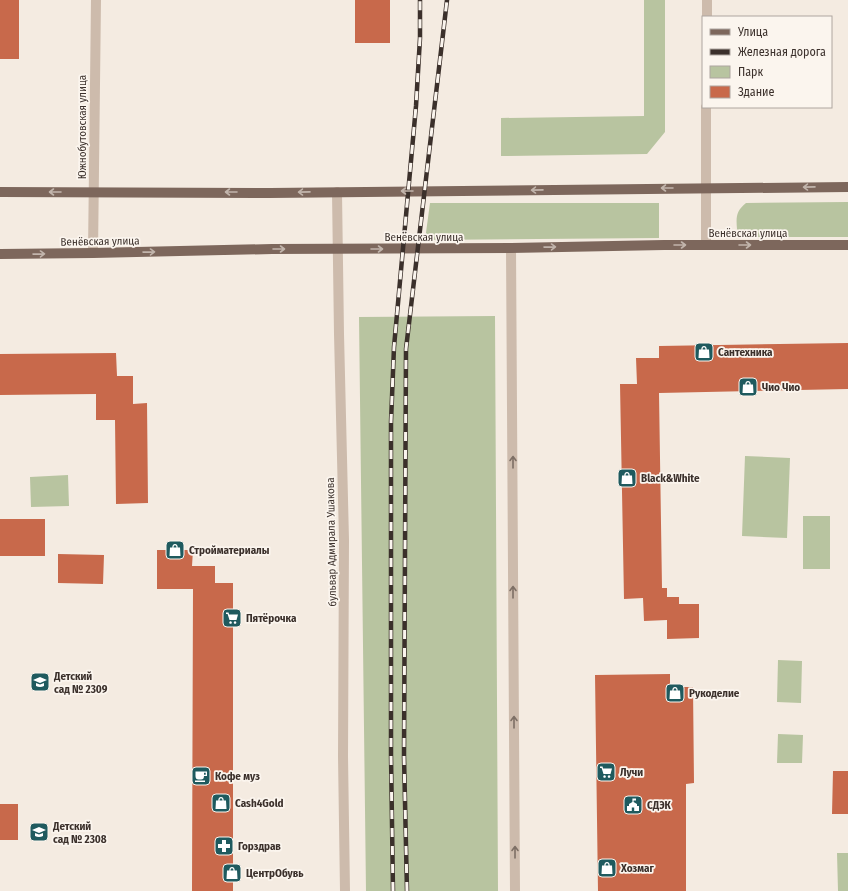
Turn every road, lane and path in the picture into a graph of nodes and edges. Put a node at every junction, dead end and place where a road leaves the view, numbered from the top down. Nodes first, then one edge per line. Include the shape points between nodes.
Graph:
1 (96, 0) edge
2 (707, 0) edge
3 (706, 16) edge
4 (706, 108) edge
5 (848, 187) edge
6 (706, 188) junction
7 (0, 192) edge
8 (94, 192) junction
9 (337, 192) junction
10 (706, 245) junction
11 (848, 245) edge
12 (511, 248) junction
13 (338, 249) junction
14 (93, 253) junction
15 (0, 254) edge
16 (345, 891) edge
17 (515, 891) edge

1 - 8 street, Южнобутовская улица
2 - 3 street
4 - 6 street
5 -> 6 main road
6 -> 9 main road
6 - 10 street
8 -> 7 main road
9 -> 8 main road
8 - 14 street, Южнобутовская улица
9 - 13 street, бульвар Адмирала Ушакова
10 -> 11 main road, Венёвская улица
12 -> 10 main road, Венёвская улица
13 -> 12 main road, Венёвская улица
17 -> 12 street
14 -> 13 main road, Венёвская улица
13 - 16 street, бульвар Адмирала Ушакова via 344,540
15 -> 14 main road, Венёвская улица

